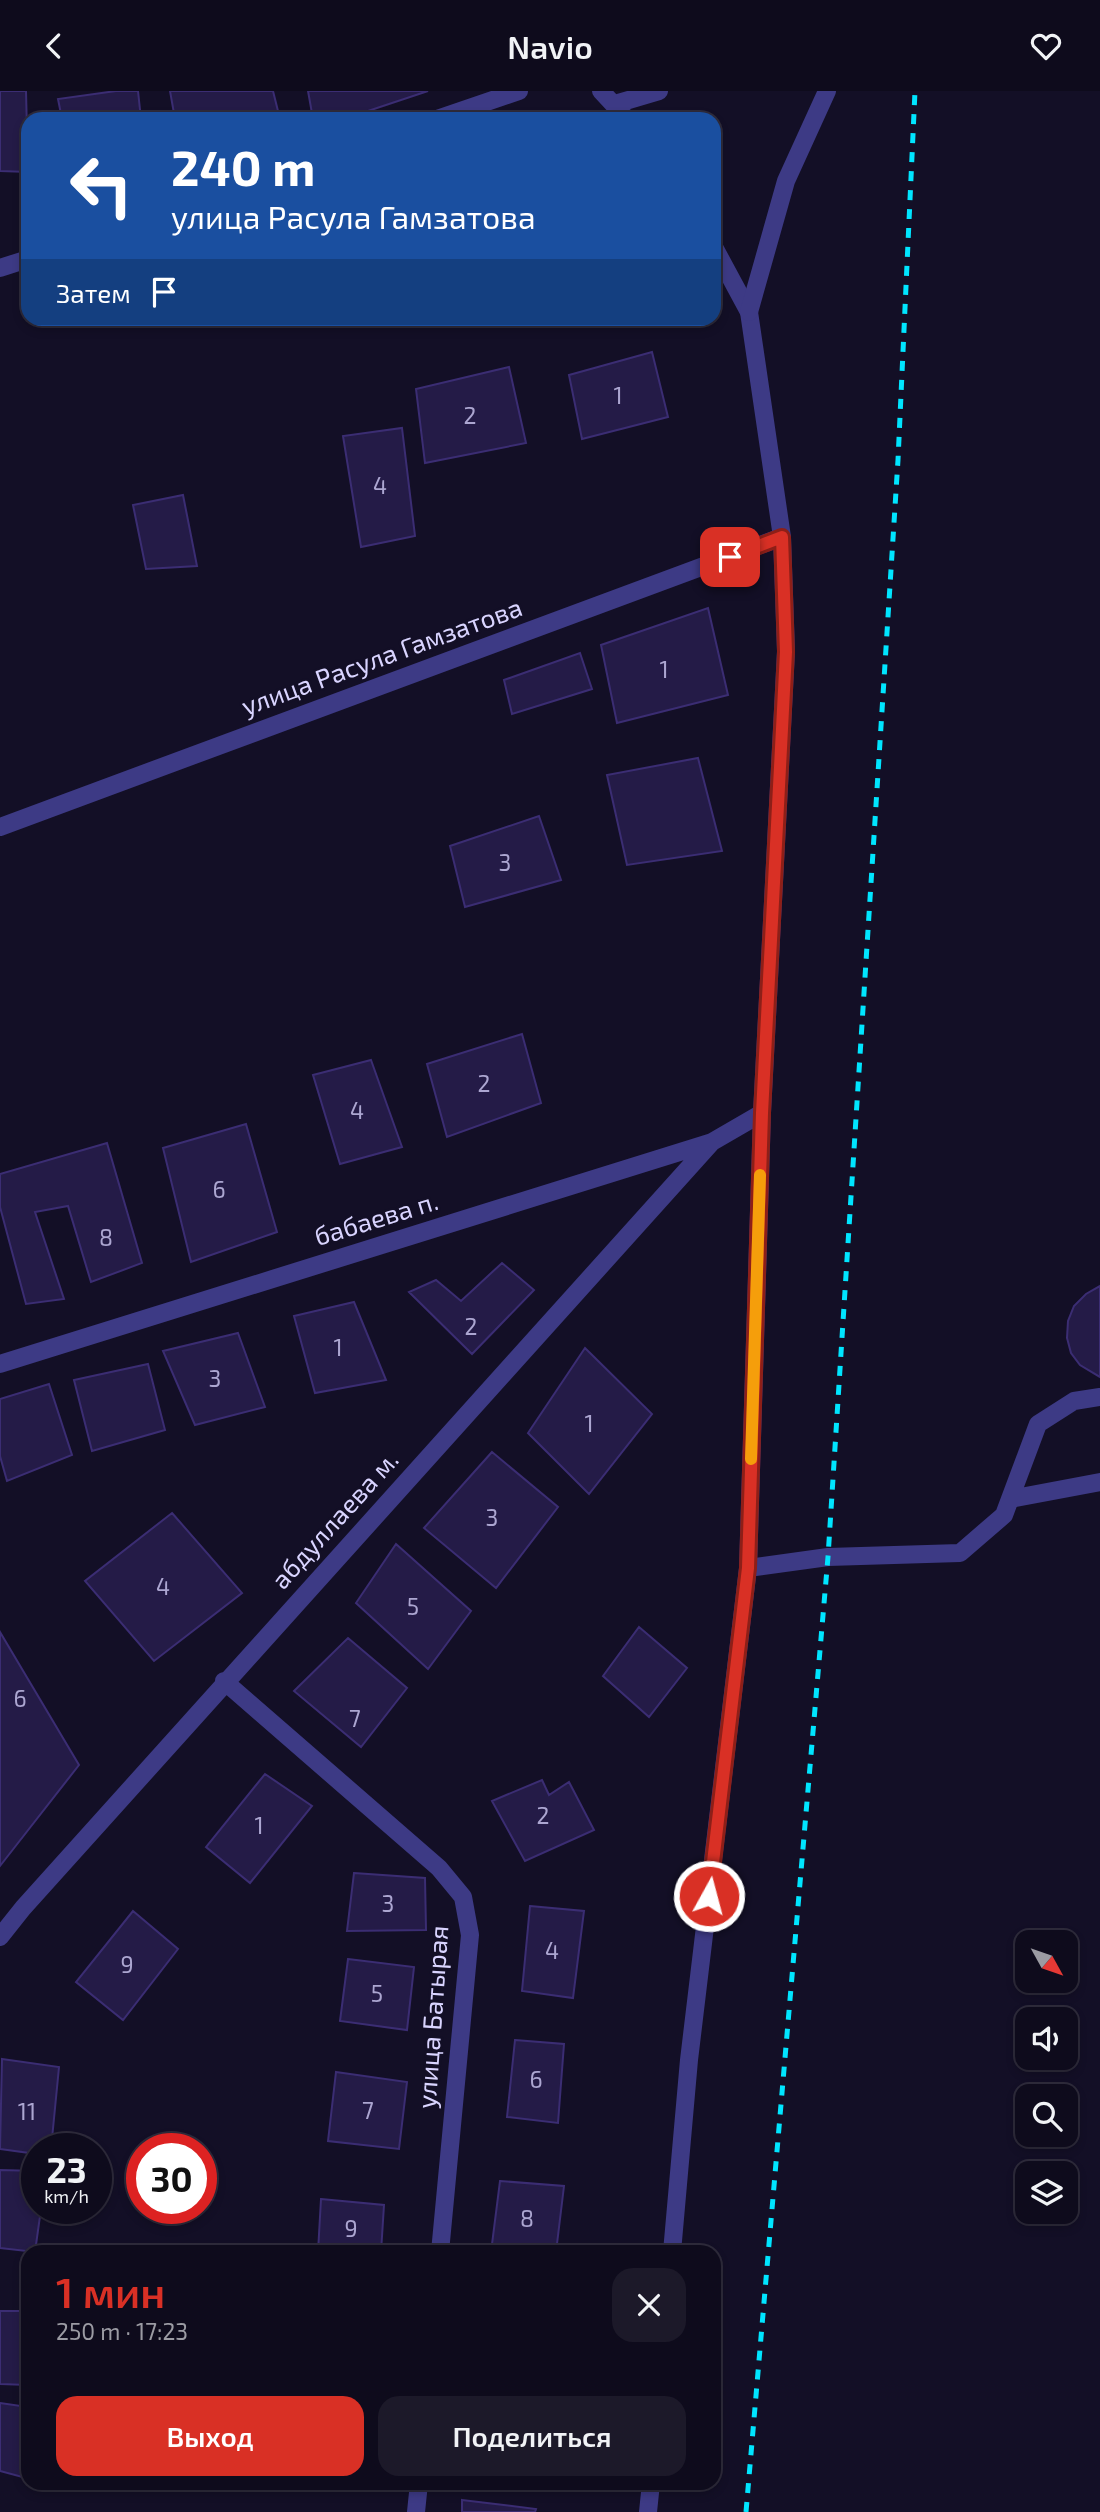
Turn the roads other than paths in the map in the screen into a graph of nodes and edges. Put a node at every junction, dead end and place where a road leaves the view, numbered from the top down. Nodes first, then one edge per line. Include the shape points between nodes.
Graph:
1 (519, 91) edge
2 (601, 91) edge
3 (659, 91) edge
4 (827, 91) edge
5 (615, 104) junction
6 (458, 112) edge
7 (621, 112) edge
8 (721, 260) edge
9 (21, 261) edge
10 (0, 268) edge
11 (749, 312) junction
12 (782, 537) junction
13 (0, 827) edge
14 (762, 1113) junction
15 (712, 1142) junction
16 (0, 1364) edge
17 (1100, 1397) edge
18 (1100, 1482) edge
19 (1010, 1499) junction
20 (748, 1568) junction
21 (225, 1681) junction
22 (0, 1937) edge
23 (441, 2245) edge
24 (673, 2245) edge
25 (418, 2490) edge
26 (650, 2490) edge
27 (416, 2512) edge
28 (648, 2512) edge

1 - 6 street
2 - 5 street
3 - 5 street
4 - 11 street via 786,181
5 - 7 street
8 - 11 street
9 - 10 street
11 - 12 street
12 - 13 street, улица Расула Гамзатова
12 - 14 street via 786,652
14 - 15 street, бабаева п.
14 - 20 street
15 - 16 street, бабаева п.
15 - 21 street, абдуллаева м.
17 - 19 street via 1074,1401 1038,1424
18 - 19 street
19 - 20 street via 1004,1515 960,1553 828,1557
20 - 24 street via 689,2060
21 - 22 street, абдуллаева м.
21 - 23 street, улица Батырая via 439,1868 463,1897 470,1935
25 - 27 street
26 - 28 street

